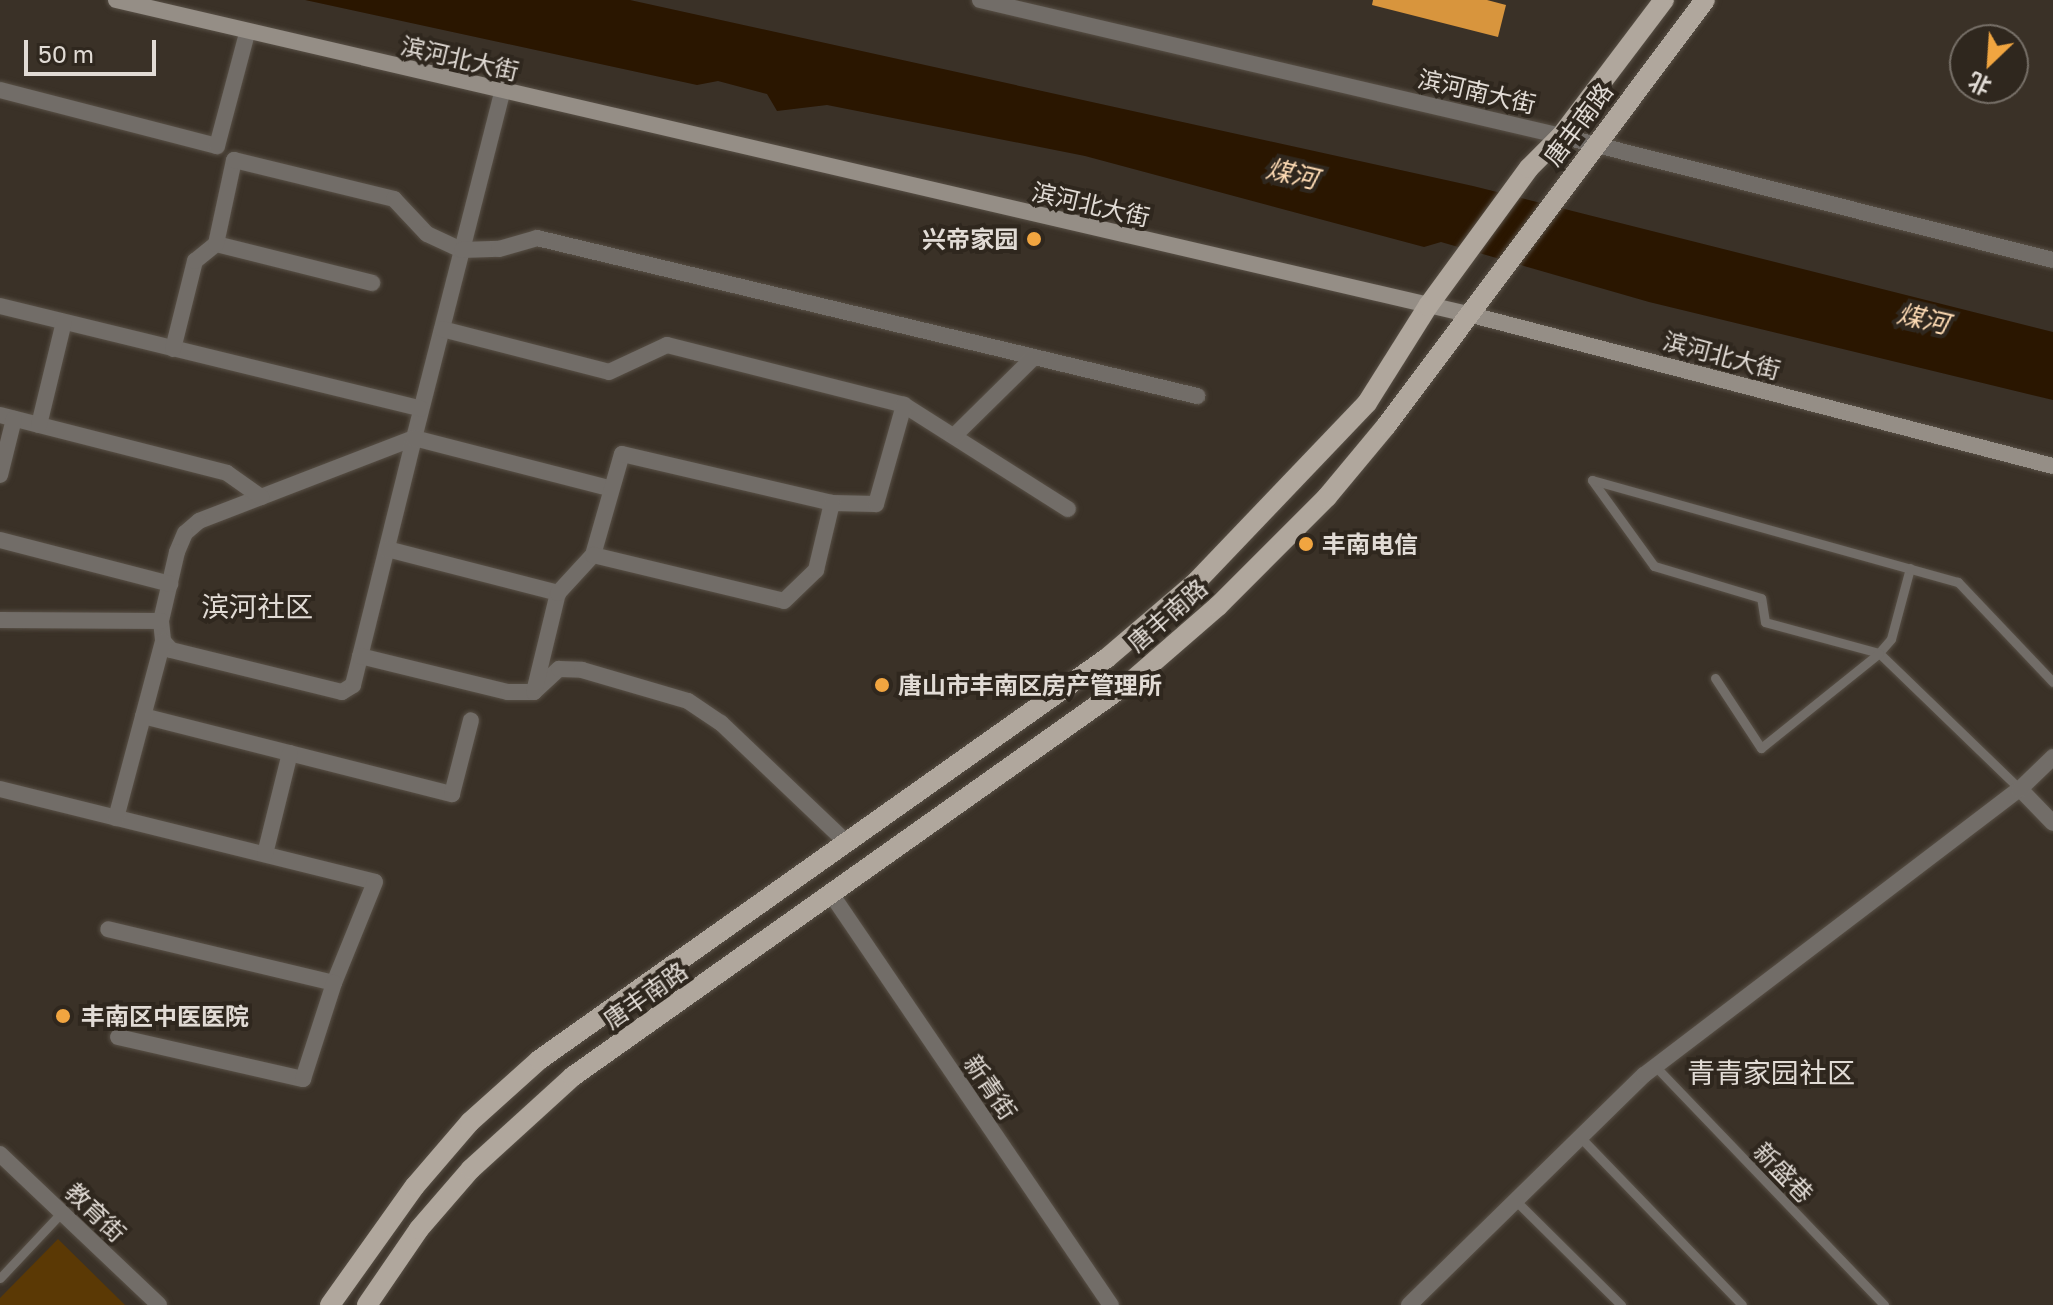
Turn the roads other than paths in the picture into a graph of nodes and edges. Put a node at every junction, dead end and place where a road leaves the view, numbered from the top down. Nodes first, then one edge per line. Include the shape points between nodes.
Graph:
1 (116, 0) edge
2 (980, 0) edge
3 (1664, 0) edge
4 (1705, 0) edge
5 (247, 33) junction
6 (0, 90) edge
7 (502, 93) junction
8 (1561, 136) junction
9 (1596, 144) junction
10 (216, 244) junction
11 (462, 250) junction
12 (2053, 260) edge
13 (372, 283) dead end
14 (0, 306) edge
15 (1428, 306) junction
16 (1468, 314) junction
17 (64, 322) junction
18 (442, 329) junction
19 (173, 349) junction
20 (1034, 357) junction
21 (1197, 396) dead end
22 (904, 405) junction
23 (421, 409) junction
24 (7, 417) edge
25 (39, 425) junction
26 (954, 436) junction
27 (414, 438) junction
28 (2053, 466) edge
29 (0, 475) edge
30 (609, 488) junction
31 (261, 497) junction
32 (832, 503) junction
33 (1068, 509) dead end
34 (0, 540) edge
35 (387, 549) junction
36 (593, 555) junction
37 (1910, 568) junction
38 (170, 584) junction
39 (558, 593) junction
40 (0, 620) edge
41 (161, 621) junction
42 (163, 641) junction
43 (1879, 653) junction
44 (360, 656) junction
45 (1715, 678) dead end
46 (2053, 682) edge
47 (534, 692) junction
48 (143, 716) junction
49 (471, 720) dead end
50 (290, 753) junction
51 (2053, 757) edge
52 (0, 789) edge
53 (2020, 789) junction
54 (116, 818) junction
55 (2053, 823) edge
56 (847, 843) junction
57 (265, 854) junction
58 (832, 895) junction
59 (108, 929) dead end
60 (334, 983) junction
61 (118, 1037) dead end
62 (1655, 1066) junction
63 (1580, 1137) junction
64 (0, 1154) edge
65 (1516, 1201) junction
66 (61, 1213) junction
67 (0, 1278) edge
68 (159, 1305) edge
69 (330, 1305) edge
70 (367, 1305) edge
71 (1111, 1305) edge
72 (1409, 1305) edge
73 (1621, 1305) edge
74 (1742, 1305) edge
75 (1884, 1305) edge

1 - 5 main road, 滨河北大街
2 - 8 street, 滨河南大街
3 - 8 main road, 唐丰南路
4 - 9 main road, 唐丰南路
5 - 6 street via 217,146
5 - 7 main road, 滨河北大街
7 - 11 street
7 - 15 main road, 滨河北大街
8 - 9 street, 滨河南大街
8 - 15 main road, 唐丰南路 via 1529,168
9 - 12 street, 滨河南大街
9 - 16 main road, 唐丰南路
10 - 11 street via 234,160 394,199 427,234
10 - 13 street
10 - 19 street via 195,261
11 - 18 street
11 - 20 street via 499,249 537,238
14 - 17 street
15 - 16 main road, 滨河北大街
15 - 56 main road, 唐丰南路 via 1367,403 1197,581 1107,658
16 - 28 main road, 滨河北大街
16 - 58 main road, 唐丰南路 via 1327,497 1218,606 1134,679
17 - 19 street
17 - 25 street
18 - 22 street via 609,372 667,345
18 - 23 street
19 - 23 street
20 - 21 street
20 - 26 street
22 - 26 street
22 - 32 street via 876,504
23 - 27 street
24 - 25 street
24 - 29 street
25 - 31 street via 227,473
26 - 33 street
27 - 30 street
27 - 31 street
27 - 35 street
30 - 32 street via 622,454
30 - 36 street
31 - 38 street via 199,521 185,533
32 - 36 street via 816,570 784,601
34 - 38 street
35 - 39 street
35 - 44 street
36 - 39 street
37 - 43 lane via 1891,639
37 - 43 lane via 1592,480 1654,566 1761,598 1765,622
37 - 46 lane via 1958,582
38 - 41 street
39 - 47 street
40 - 41 street
41 - 42 street
42 - 44 street via 171,650 342,692 353,685
42 - 48 street
43 - 45 lane via 1761,748
43 - 53 lane
44 - 47 street via 508,692
47 - 56 street via 559,669 582,670 688,701 721,723
48 - 50 street
48 - 54 street
49 - 50 street via 452,794
50 - 57 street
51 - 53 street
52 - 54 street
53 - 55 street
53 - 62 street
54 - 57 street
56 - 69 main road, 唐丰南路 via 539,1060 470,1122 415,1186
57 - 60 street via 375,882
58 - 70 main road, 唐丰南路 via 572,1077 471,1169 419,1229
58 - 71 street, 新青街
59 - 60 street
60 - 61 street via 303,1079
62 - 63 street
62 - 75 lane, 新盛巷
63 - 65 street
63 - 74 lane
64 - 66 street, 教育街
65 - 72 street
65 - 73 lane
66 - 67 lane
66 - 68 street, 教育街

